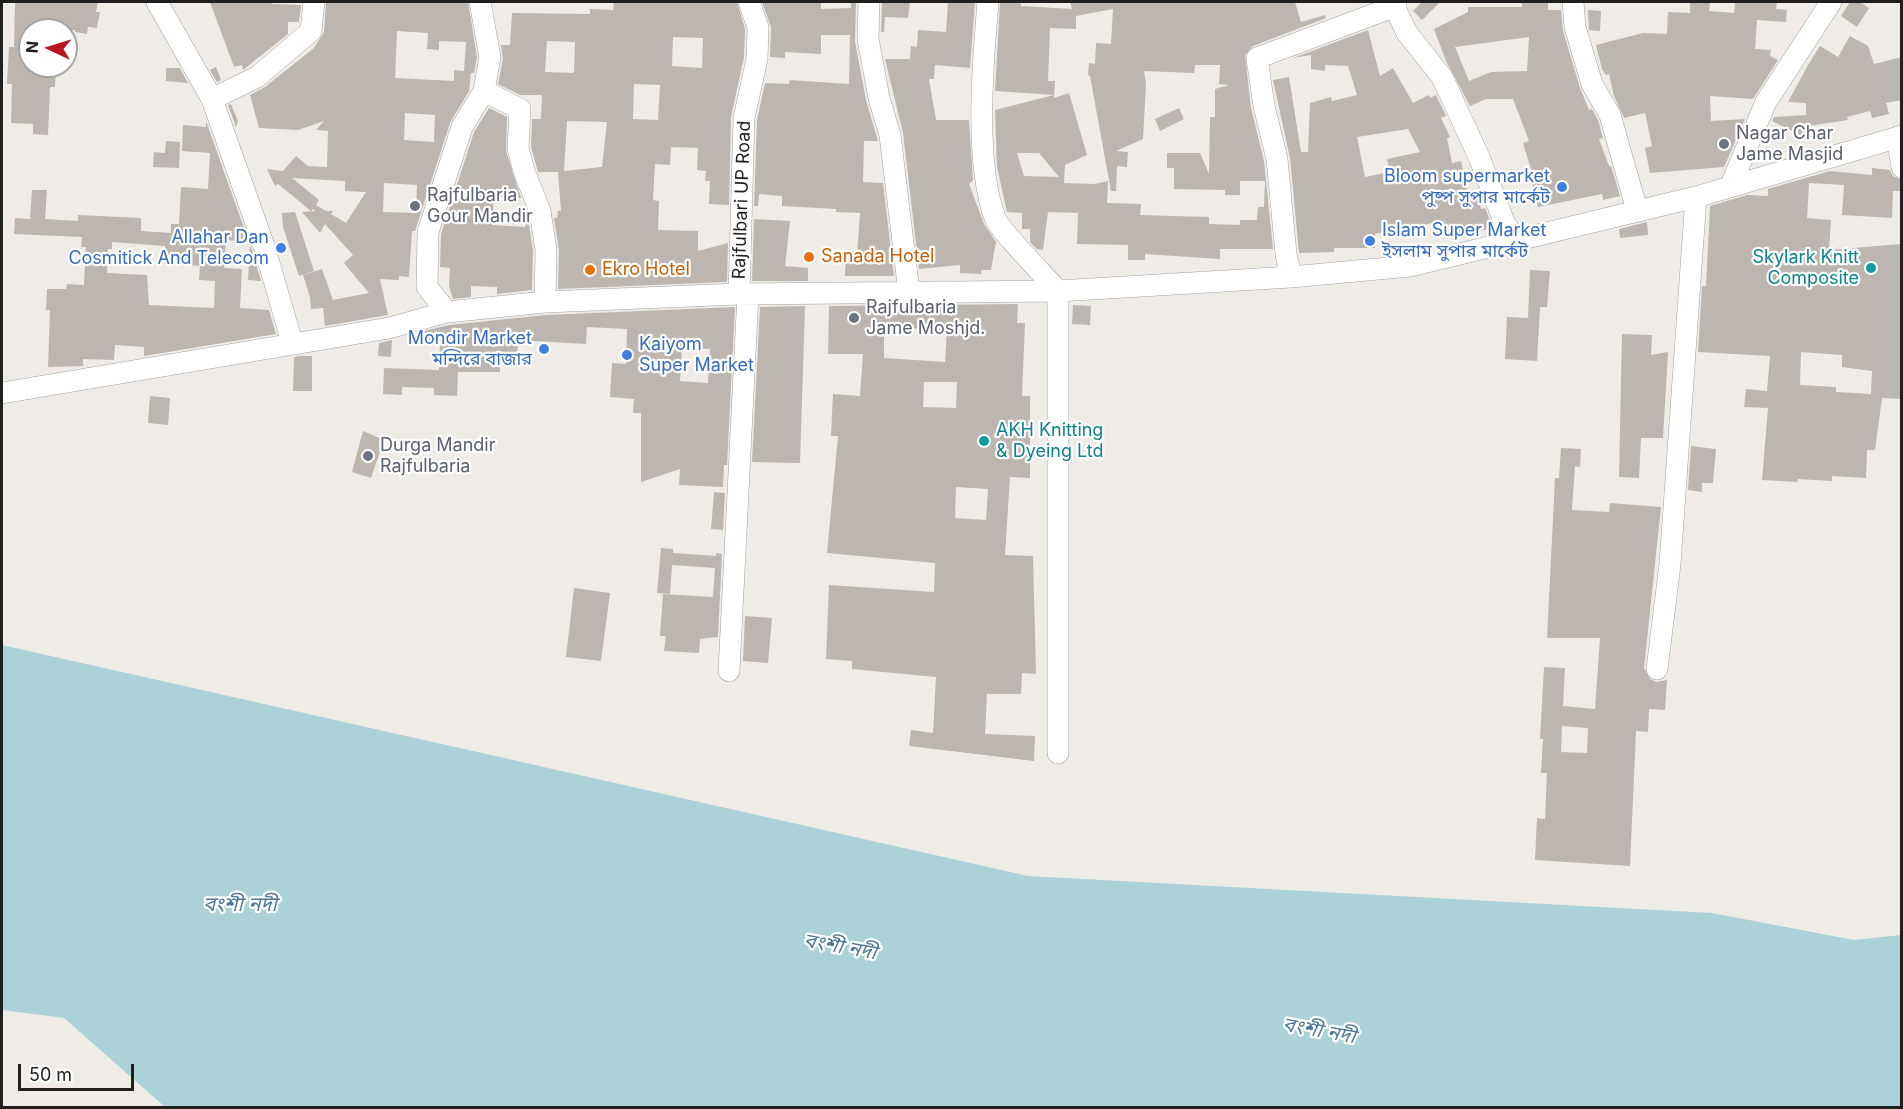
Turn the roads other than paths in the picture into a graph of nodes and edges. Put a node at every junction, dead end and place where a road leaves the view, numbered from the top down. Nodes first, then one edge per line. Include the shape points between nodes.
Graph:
1 (157, 2) edge
2 (314, 2) edge
3 (480, 2) edge
4 (749, 2) edge
5 (869, 2) edge
6 (988, 2) edge
7 (1573, 2) edge
8 (1832, 2) edge
9 (1394, 4) edge
10 (484, 91) junction
11 (212, 99) junction
12 (1899, 137) edge
13 (1902, 167) edge
14 (1730, 187) junction
15 (1696, 196) junction
16 (1637, 210) junction
17 (1516, 240) junction
18 (1291, 277) junction
19 (1058, 291) junction
20 (909, 292) junction
21 (743, 294) junction
22 (545, 302) junction
23 (447, 312) junction
24 (292, 342) junction
25 (2, 393) edge
26 (1657, 669) dead end
27 (729, 671) dead end
28 (1058, 753) dead end

1 - 11 street
2 - 11 street via 311,31 257,77
3 - 10 street via 490,57
4 - 21 street, Rajfulbari UP Road via 758,27 758,59 742,140
5 - 20 street via 868,39 890,135
6 - 19 street via 983,158 995,219
7 - 16 street via 1575,27 1592,84 1610,115
8 - 14 street via 1766,102
9 - 17 street via 1407,33 1442,77 1505,224
9 - 18 street via 1257,58 1277,159
10 - 22 street via 520,109 518,148 540,211 546,250
10 - 23 street via 462,127 428,232 427,287
11 - 24 street via 264,246
12 - 13 street
12 - 14 street
14 - 15 street
15 - 16 street
15 - 26 street via 1670,564
16 - 17 street
17 - 18 street via 1410,266
18 - 19 street
19 - 20 street
19 - 28 street
20 - 21 street
21 - 22 street
21 - 27 street, Rajfulbari UP Road
22 - 23 street
23 - 24 street via 389,328
24 - 25 street

